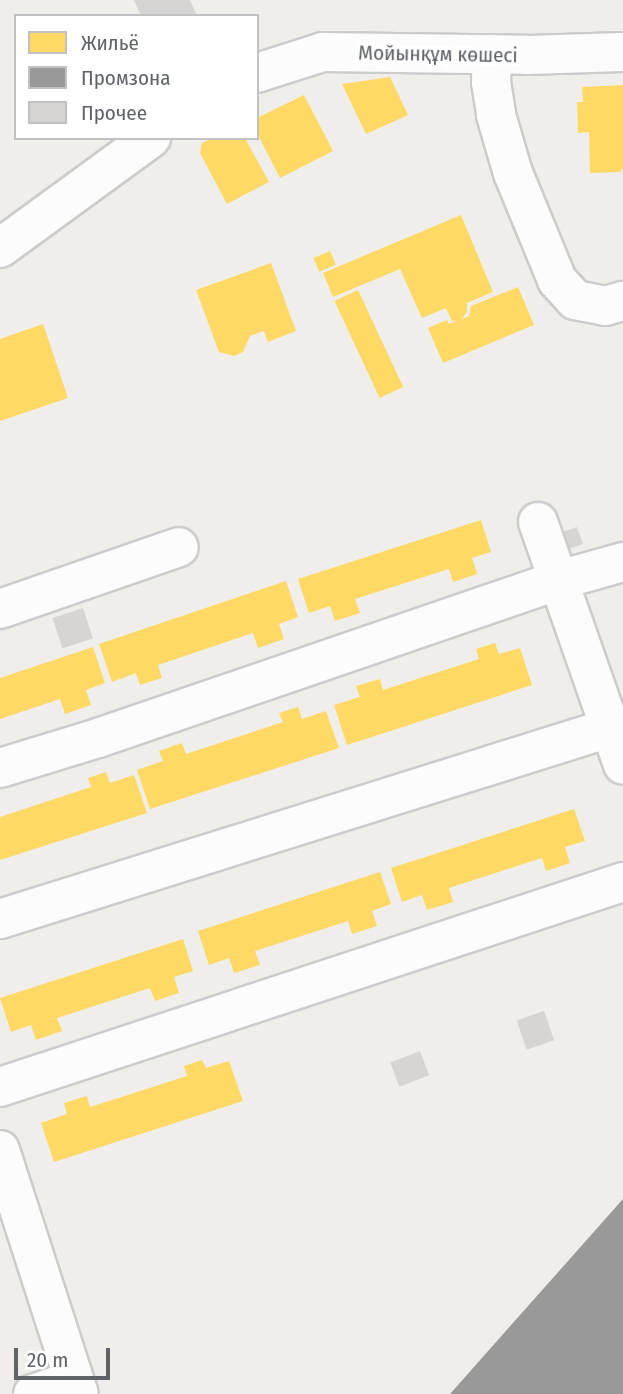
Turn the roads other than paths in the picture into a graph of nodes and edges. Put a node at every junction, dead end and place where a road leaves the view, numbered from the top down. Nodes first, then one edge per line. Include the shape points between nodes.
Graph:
1 (623, 52) edge
2 (492, 54) junction
3 (259, 72) edge
4 (149, 140) edge
5 (0, 248) edge
6 (623, 301) edge
7 (538, 522) dead end
8 (179, 547) dead end
9 (610, 565) edge
10 (559, 580) junction
11 (0, 609) edge
12 (609, 728) junction
13 (623, 765) edge
14 (0, 768) edge
15 (623, 882) edge
16 (0, 919) edge
17 (0, 1087) edge
18 (0, 1150) edge
19 (15, 1244) edge
20 (76, 1387) edge
21 (33, 1394) edge

1 - 2 street, Мойынқұм көшесі
2 - 3 street, Мойынқұм көшесі via 323,52
2 - 6 street via 496,115 513,173 556,280 575,300 605,306
4 - 5 street
7 - 10 street
8 - 11 street
9 - 10 street
10 - 12 street
10 - 14 street
12 - 13 street
12 - 16 street
15 - 17 street
18 - 19 street
19 - 20 street
20 - 21 street

